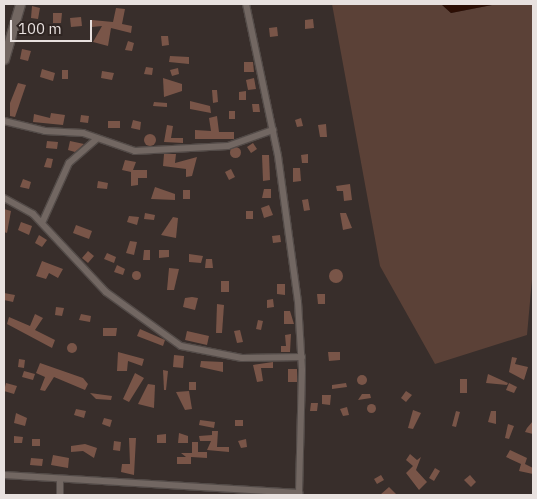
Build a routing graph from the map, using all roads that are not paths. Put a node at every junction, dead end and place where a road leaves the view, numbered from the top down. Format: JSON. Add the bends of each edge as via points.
{"nodes":[{"id":1,"x":20,"y":4,"type":"edge"},
{"id":2,"x":246,"y":4,"type":"edge"},
{"id":3,"x":4,"y":59,"type":"edge"},
{"id":4,"x":4,"y":121,"type":"edge"},
{"id":5,"x":273,"y":130,"type":"junction"},
{"id":6,"x":97,"y":139,"type":"junction"},
{"id":7,"x":4,"y":198,"type":"edge"},
{"id":8,"x":42,"y":223,"type":"junction"},
{"id":9,"x":302,"y":357,"type":"junction"},
{"id":10,"x":4,"y":475,"type":"edge"},
{"id":11,"x":60,"y":479,"type":"junction"},
{"id":12,"x":299,"y":494,"type":"edge"},
{"id":13,"x":60,"y":495,"type":"edge"}],
"edges":[{"from":1,"to":3,"type":"main road"},
{"from":2,"to":5,"type":"street"},
{"from":4,"to":6,"type":"street","via":[[83,133]]},
{"from":5,"to":6,"type":"street","via":[[228,146],[190,150],[131,151]]},
{"from":5,"to":9,"type":"street"},
{"from":6,"to":8,"type":"street","via":[[69,163]]},
{"from":7,"to":8,"type":"street"},
{"from":8,"to":9,"type":"street","via":[[106,292],[181,346],[242,358]]},
{"from":9,"to":12,"type":"street"},
{"from":10,"to":11,"type":"street"},
{"from":11,"to":12,"type":"street"},
{"from":11,"to":13,"type":"street"}]}
